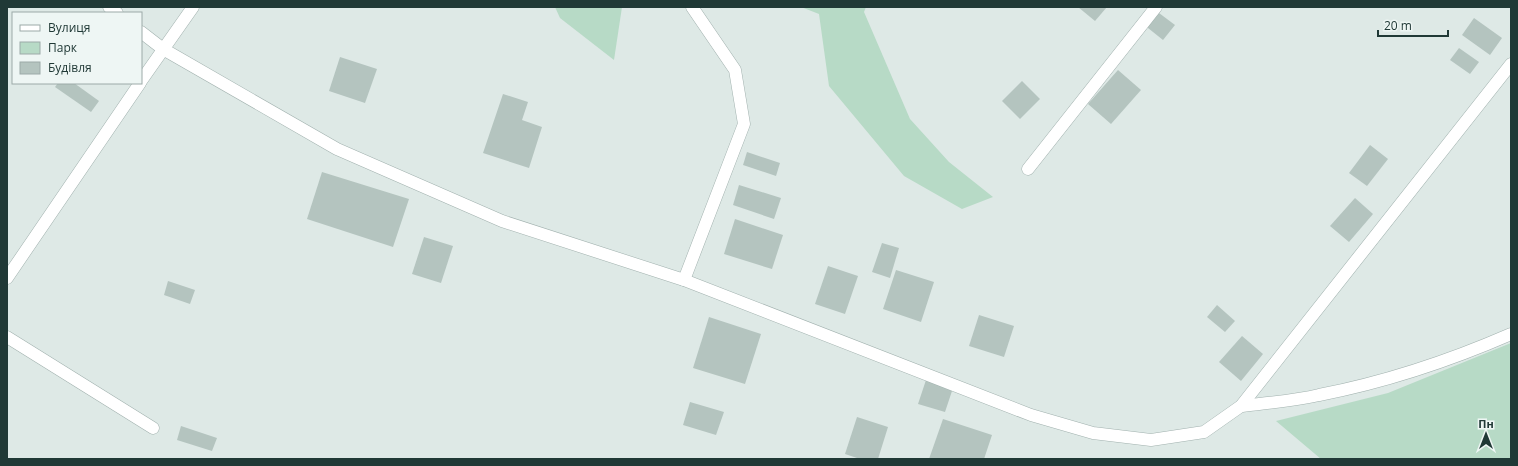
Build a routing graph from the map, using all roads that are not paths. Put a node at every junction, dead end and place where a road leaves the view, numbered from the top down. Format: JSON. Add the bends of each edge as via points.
{"nodes":[{"id":1,"x":193,"y":7,"type":"edge"},
{"id":2,"x":692,"y":7,"type":"edge"},
{"id":3,"x":1156,"y":7,"type":"edge"},
{"id":4,"x":142,"y":33,"type":"edge"},
{"id":5,"x":163,"y":49,"type":"junction"},
{"id":6,"x":1511,"y":64,"type":"edge"},
{"id":7,"x":142,"y":79,"type":"edge"},
{"id":8,"x":139,"y":84,"type":"edge"},
{"id":9,"x":1028,"y":169,"type":"dead end"},
{"id":10,"x":7,"y":278,"type":"edge"},
{"id":11,"x":684,"y":280,"type":"junction"},
{"id":12,"x":1511,"y":334,"type":"edge"},
{"id":13,"x":7,"y":337,"type":"edge"},
{"id":14,"x":1240,"y":406,"type":"junction"},
{"id":15,"x":153,"y":428,"type":"dead end"}],
"edges":[{"from":1,"to":5,"type":"street"},
{"from":2,"to":11,"type":"street","via":[[735,70],[744,124]]},
{"from":3,"to":9,"type":"street"},
{"from":4,"to":5,"type":"street"},
{"from":5,"to":7,"type":"street"},
{"from":5,"to":11,"type":"street","via":[[337,149],[502,221]]},
{"from":6,"to":14,"type":"street"},
{"from":8,"to":10,"type":"street"},
{"from":11,"to":14,"type":"street","via":[[1031,415],[1093,433],[1152,440],[1204,432]]},
{"from":12,"to":14,"type":"street","via":[[1461,356],[1398,377],[1318,396]]},
{"from":13,"to":15,"type":"street"}]}
